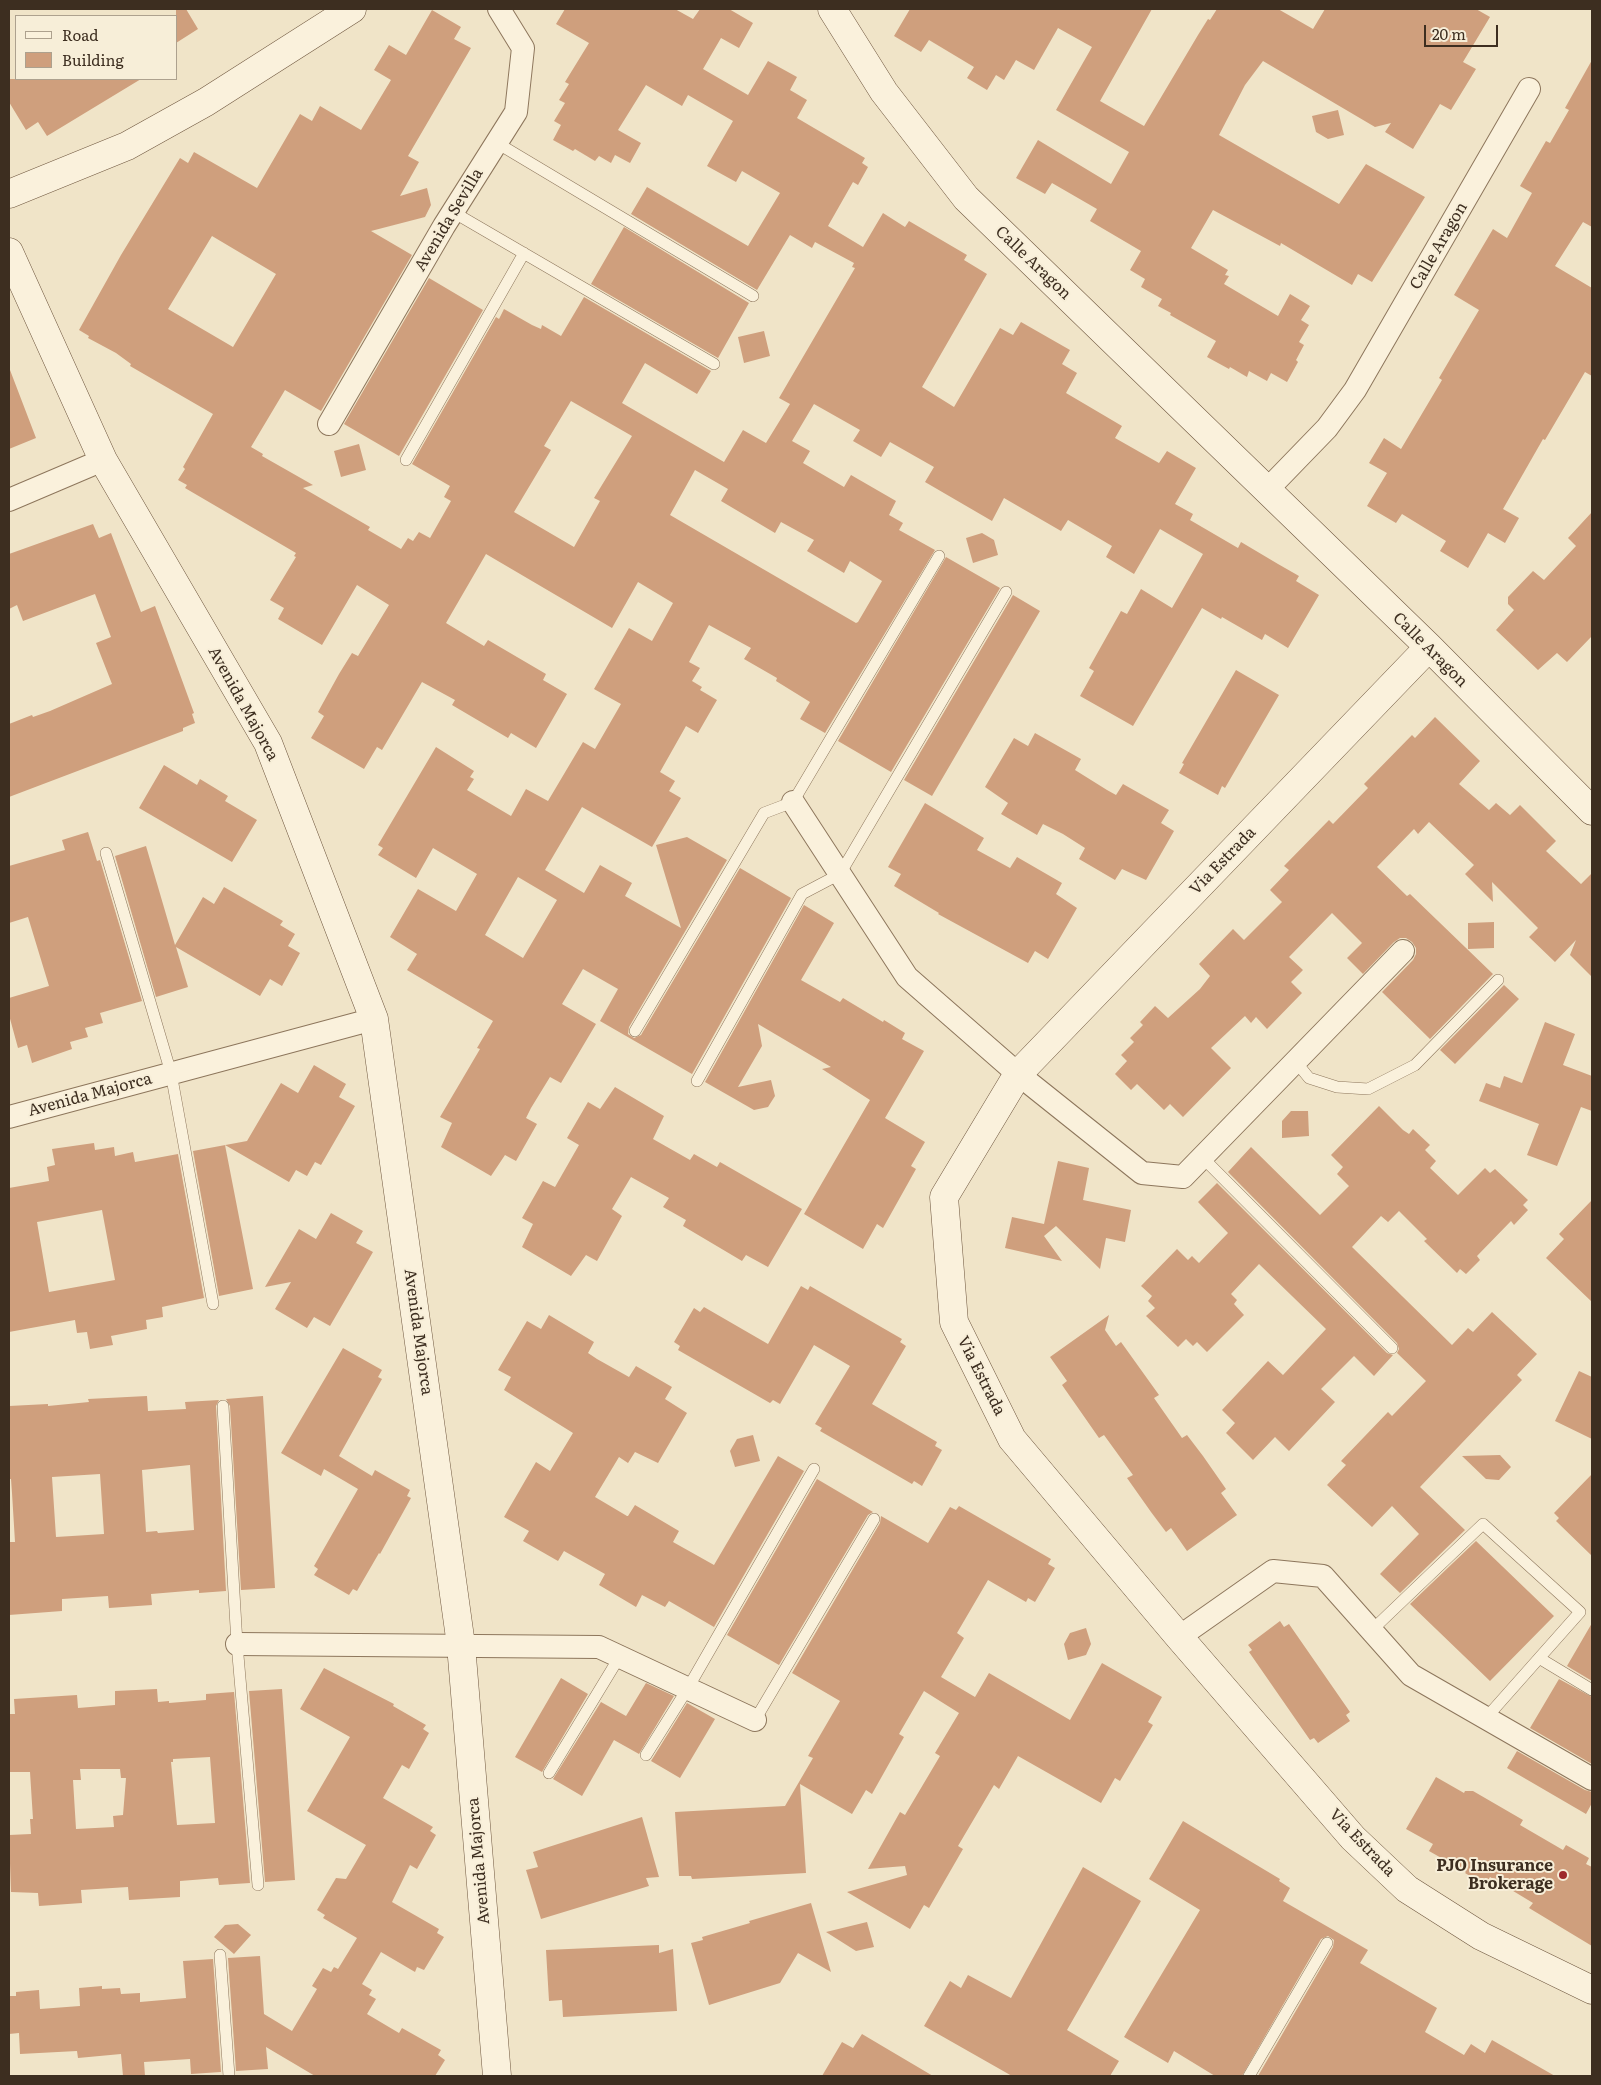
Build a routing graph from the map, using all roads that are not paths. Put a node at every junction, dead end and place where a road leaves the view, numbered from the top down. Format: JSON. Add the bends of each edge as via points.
{"nodes":[{"id":1,"x":352,"y":9,"type":"edge"},
{"id":2,"x":500,"y":9,"type":"edge"},
{"id":3,"x":832,"y":9,"type":"edge"},
{"id":4,"x":1528,"y":89,"type":"dead end"},
{"id":5,"x":497,"y":142,"type":"junction"},
{"id":6,"x":9,"y":194,"type":"edge"},
{"id":7,"x":453,"y":212,"type":"junction"},
{"id":8,"x":9,"y":252,"type":"edge"},
{"id":9,"x":524,"y":253,"type":"junction"},
{"id":10,"x":753,"y":296,"type":"dead end"},
{"id":11,"x":714,"y":364,"type":"dead end"},
{"id":12,"x":329,"y":424,"type":"dead end"},
{"id":13,"x":103,"y":460,"type":"junction"},
{"id":14,"x":406,"y":460,"type":"dead end"},
{"id":15,"x":1266,"y":491,"type":"junction"},
{"id":16,"x":9,"y":500,"type":"edge"},
{"id":17,"x":939,"y":556,"type":"dead end"},
{"id":18,"x":1006,"y":592,"type":"dead end"},
{"id":19,"x":1429,"y":647,"type":"junction"},
{"id":20,"x":793,"y":802,"type":"junction"},
{"id":21,"x":1592,"y":811,"type":"edge"},
{"id":22,"x":106,"y":853,"type":"dead end"},
{"id":23,"x":840,"y":874,"type":"junction"},
{"id":24,"x":1403,"y":952,"type":"dead end"},
{"id":25,"x":1498,"y":980,"type":"dead end"},
{"id":26,"x":374,"y":1019,"type":"junction"},
{"id":27,"x":635,"y":1031,"type":"dead end"},
{"id":28,"x":1296,"y":1062,"type":"junction"},
{"id":29,"x":171,"y":1073,"type":"junction"},
{"id":30,"x":1018,"y":1074,"type":"junction"},
{"id":31,"x":697,"y":1080,"type":"dead end"},
{"id":32,"x":9,"y":1117,"type":"edge"},
{"id":33,"x":1202,"y":1157,"type":"junction"},
{"id":34,"x":213,"y":1304,"type":"dead end"},
{"id":35,"x":1392,"y":1348,"type":"dead end"},
{"id":36,"x":223,"y":1406,"type":"dead end"},
{"id":37,"x":814,"y":1470,"type":"dead end"},
{"id":38,"x":874,"y":1519,"type":"dead end"},
{"id":39,"x":1372,"y":1630,"type":"junction"},
{"id":40,"x":1179,"y":1637,"type":"junction"},
{"id":41,"x":237,"y":1644,"type":"junction"},
{"id":42,"x":461,"y":1645,"type":"junction"},
{"id":43,"x":620,"y":1656,"type":"junction"},
{"id":44,"x":1539,"y":1658,"type":"junction"},
{"id":45,"x":688,"y":1688,"type":"junction"},
{"id":46,"x":1592,"y":1690,"type":"edge"},
{"id":47,"x":1486,"y":1718,"type":"junction"},
{"id":48,"x":755,"y":1720,"type":"joint"},
{"id":49,"x":646,"y":1755,"type":"dead end"},
{"id":50,"x":549,"y":1773,"type":"dead end"},
{"id":51,"x":1592,"y":1779,"type":"edge"},
{"id":52,"x":258,"y":1885,"type":"dead end"},
{"id":53,"x":1327,"y":1943,"type":"dead end"},
{"id":54,"x":220,"y":1955,"type":"dead end"},
{"id":55,"x":1592,"y":1990,"type":"edge"},
{"id":56,"x":229,"y":2076,"type":"edge"},
{"id":57,"x":497,"y":2076,"type":"edge"},
{"id":58,"x":1249,"y":2076,"type":"edge"}],
"edges":[{"from":1,"to":6,"type":"street","via":[[206,102],[127,146]]},
{"from":2,"to":5,"type":"street","name":"Avenida Sevilla","via":[[524,48],[516,112]]},
{"from":3,"to":15,"type":"street","name":"Calle Aragon","via":[[884,92],[966,198]]},
{"from":4,"to":15,"type":"street","name":"Calle Aragon","via":[[1356,390],[1327,428]]},
{"from":5,"to":7,"type":"street","name":"Avenida Sevilla"},
{"from":5,"to":10,"type":"lane"},
{"from":7,"to":9,"type":"lane"},
{"from":7,"to":12,"type":"street","name":"Avenida Sevilla"},
{"from":8,"to":13,"type":"street","name":"Avenida Majorca"},
{"from":9,"to":11,"type":"lane"},
{"from":9,"to":14,"type":"lane"},
{"from":13,"to":16,"type":"street"},
{"from":13,"to":26,"type":"street","name":"Avenida Majorca","via":[[268,743]]},
{"from":15,"to":19,"type":"street","name":"Calle Aragon"},
{"from":17,"to":20,"type":"lane"},
{"from":18,"to":23,"type":"lane"},
{"from":19,"to":21,"type":"street","name":"Calle Aragon"},
{"from":19,"to":30,"type":"street","name":"Via Estrada"},
{"from":20,"to":23,"type":"street"},
{"from":20,"to":27,"type":"lane","via":[[764,813]]},
{"from":22,"to":29,"type":"lane"},
{"from":23,"to":30,"type":"street","via":[[907,977]]},
{"from":23,"to":31,"type":"lane","via":[[802,894]]},
{"from":24,"to":28,"type":"street"},
{"from":25,"to":28,"type":"lane","via":[[1415,1065],[1368,1089],[1337,1087],[1310,1078]]},
{"from":26,"to":29,"type":"street","name":"Avenida Majorca"},
{"from":26,"to":42,"type":"street","name":"Avenida Majorca"},
{"from":28,"to":33,"type":"street"},
{"from":29,"to":32,"type":"street","name":"Avenida Majorca"},
{"from":29,"to":34,"type":"lane"},
{"from":30,"to":33,"type":"street","via":[[1142,1172],[1184,1177]]},
{"from":30,"to":40,"type":"street","name":"Via Estrada","via":[[944,1197],[954,1322],[1012,1439]]},
{"from":33,"to":35,"type":"lane"},
{"from":36,"to":41,"type":"lane"},
{"from":37,"to":45,"type":"lane"},
{"from":38,"to":48,"type":"lane"},
{"from":39,"to":40,"type":"street","via":[[1323,1576],[1273,1571]]},
{"from":39,"to":44,"type":"lane","via":[[1484,1524],[1580,1612]]},
{"from":39,"to":47,"type":"street","via":[[1411,1675]]},
{"from":40,"to":55,"type":"street","name":"Via Estrada","via":[[1354,1838],[1407,1889],[1481,1936]]},
{"from":41,"to":42,"type":"street"},
{"from":41,"to":52,"type":"lane"},
{"from":42,"to":43,"type":"street","via":[[599,1646]]},
{"from":42,"to":57,"type":"street","name":"Avenida Majorca"},
{"from":43,"to":45,"type":"street"},
{"from":43,"to":50,"type":"lane"},
{"from":44,"to":46,"type":"lane"},
{"from":44,"to":47,"type":"lane"},
{"from":45,"to":48,"type":"street"},
{"from":45,"to":49,"type":"lane"},
{"from":47,"to":51,"type":"street"},
{"from":53,"to":58,"type":"lane"},
{"from":54,"to":56,"type":"lane"}]}
